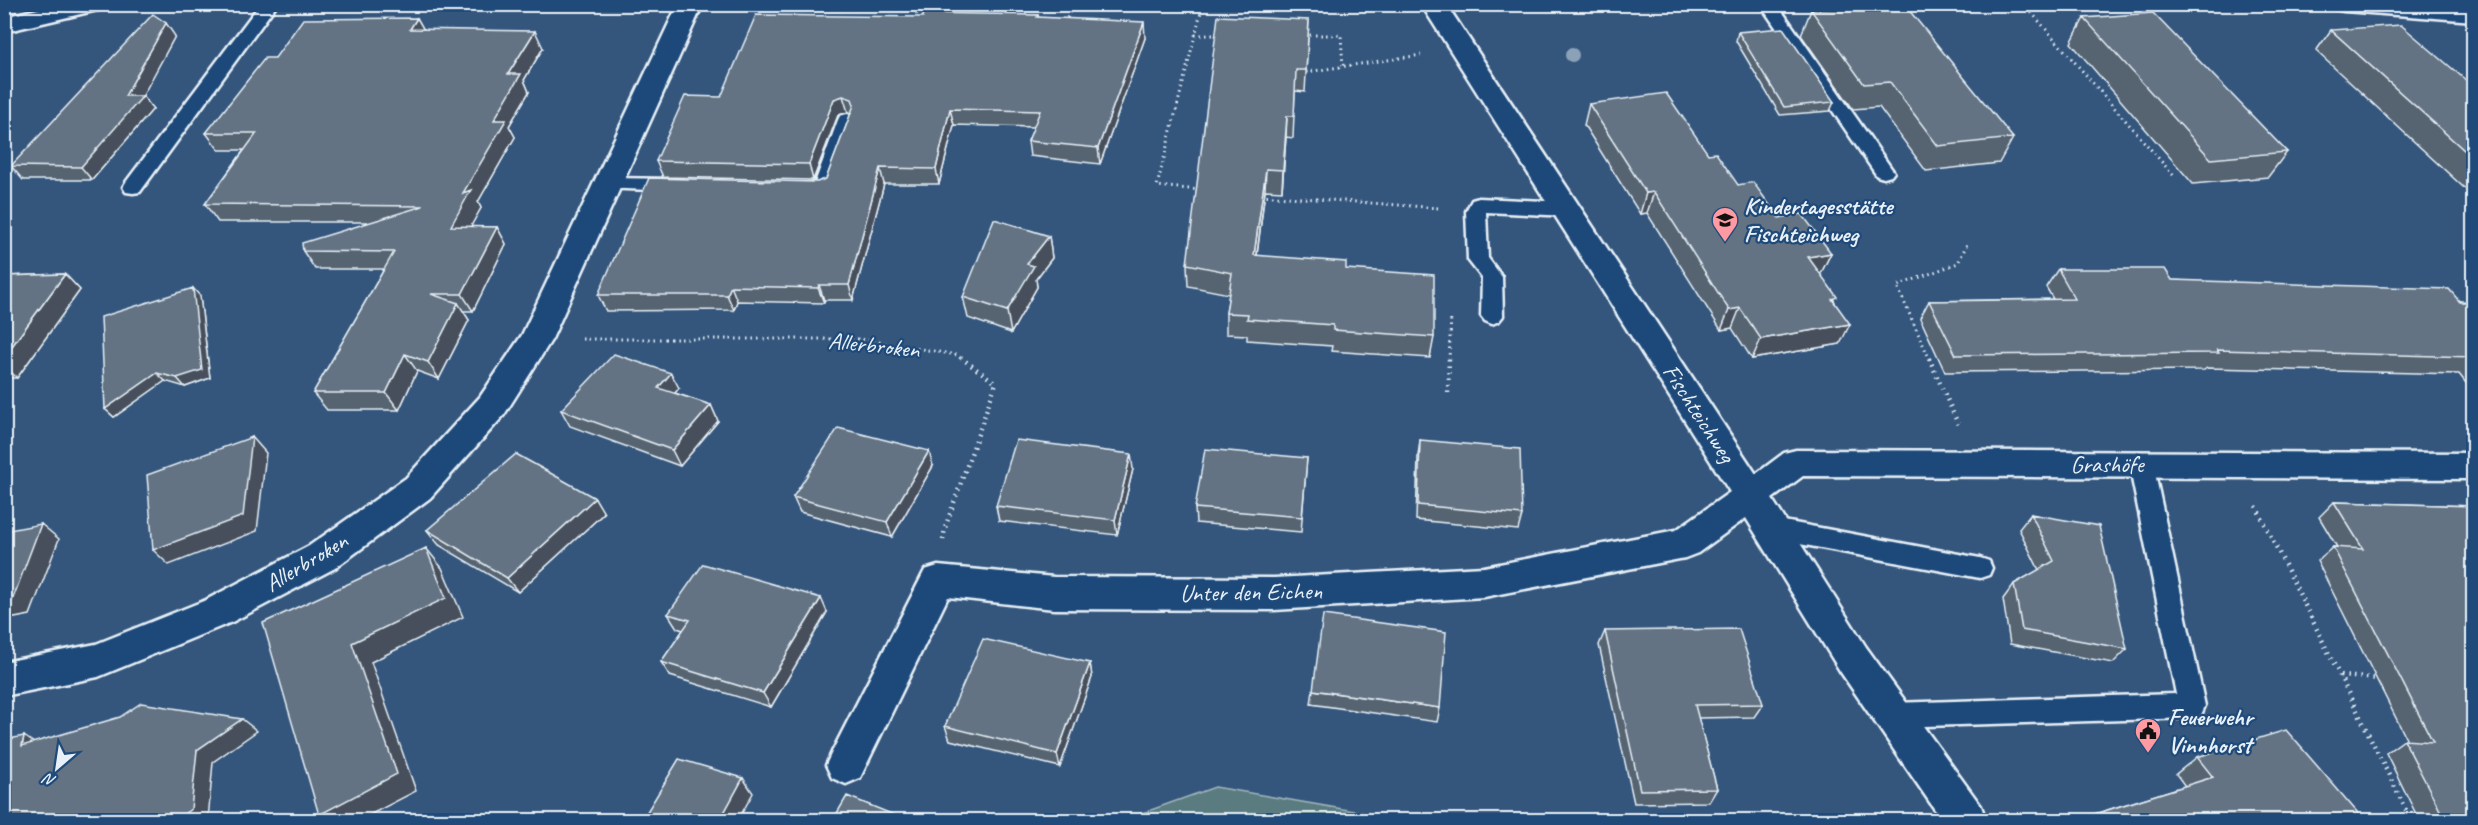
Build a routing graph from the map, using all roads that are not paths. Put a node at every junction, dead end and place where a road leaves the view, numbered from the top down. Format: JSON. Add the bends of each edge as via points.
{"nodes":[{"id":1,"x":93,"y":4,"type":"edge"},
{"id":2,"x":269,"y":4,"type":"edge"},
{"id":3,"x":691,"y":4,"type":"edge"},
{"id":4,"x":1433,"y":4,"type":"edge"},
{"id":5,"x":1768,"y":4,"type":"edge"},
{"id":6,"x":2344,"y":4,"type":"edge"},
{"id":7,"x":2474,"y":14,"type":"edge"},
{"id":8,"x":4,"y":25,"type":"edge"},
{"id":9,"x":847,"y":120,"type":"edge"},
{"id":10,"x":1884,"y":172,"type":"dead end"},
{"id":11,"x":608,"y":184,"type":"junction"},
{"id":12,"x":133,"y":186,"type":"dead end"},
{"id":13,"x":692,"y":186,"type":"edge"},
{"id":14,"x":787,"y":188,"type":"edge"},
{"id":15,"x":1568,"y":210,"type":"junction"},
{"id":16,"x":1492,"y":316,"type":"road end"},
{"id":17,"x":2141,"y":464,"type":"junction"},
{"id":18,"x":2474,"y":466,"type":"edge"},
{"id":19,"x":1751,"y":494,"type":"junction"},
{"id":20,"x":1773,"y":529,"type":"junction"},
{"id":21,"x":1980,"y":568,"type":"dead end"},
{"id":22,"x":4,"y":680,"type":"edge"},
{"id":23,"x":1892,"y":715,"type":"junction"},
{"id":24,"x":846,"y":765,"type":"dead end"},
{"id":25,"x":1966,"y":820,"type":"edge"}],
"edges":[{"from":1,"to":8,"type":"street"},
{"from":2,"to":12,"type":"lane"},
{"from":3,"to":11,"type":"street","name":"Allerbroken"},
{"from":4,"to":15,"type":"street","name":"Fischteichweg"},
{"from":5,"to":10,"type":"lane"},
{"from":6,"to":7,"type":"street"},
{"from":9,"to":14,"type":"lane","via":[[822,189]]},
{"from":11,"to":13,"type":"lane"},
{"from":11,"to":22,"type":"street","name":"Allerbroken","via":[[536,339],[492,406],[418,488],[322,557],[219,611],[98,660]]},
{"from":15,"to":16,"type":"lane","via":[[1479,204],[1478,260],[1492,277]]},
{"from":15,"to":19,"type":"street","name":"Fischteichweg"},
{"from":17,"to":18,"type":"street","name":"Grashöfe"},
{"from":17,"to":19,"type":"street","name":"Grashöfe","via":[[1796,463]]},
{"from":17,"to":23,"type":"lane","via":[[2192,706]]},
{"from":19,"to":20,"type":"street","name":"Fischteichweg"},
{"from":19,"to":24,"type":"street","name":"Unter den Eichen","via":[[1685,543],[1484,582],[1274,594],[1054,593],[938,581]]},
{"from":20,"to":21,"type":"lane"},
{"from":20,"to":23,"type":"street","name":"Fischteichweg"},
{"from":23,"to":25,"type":"street","name":"Fischteichweg"}]}
